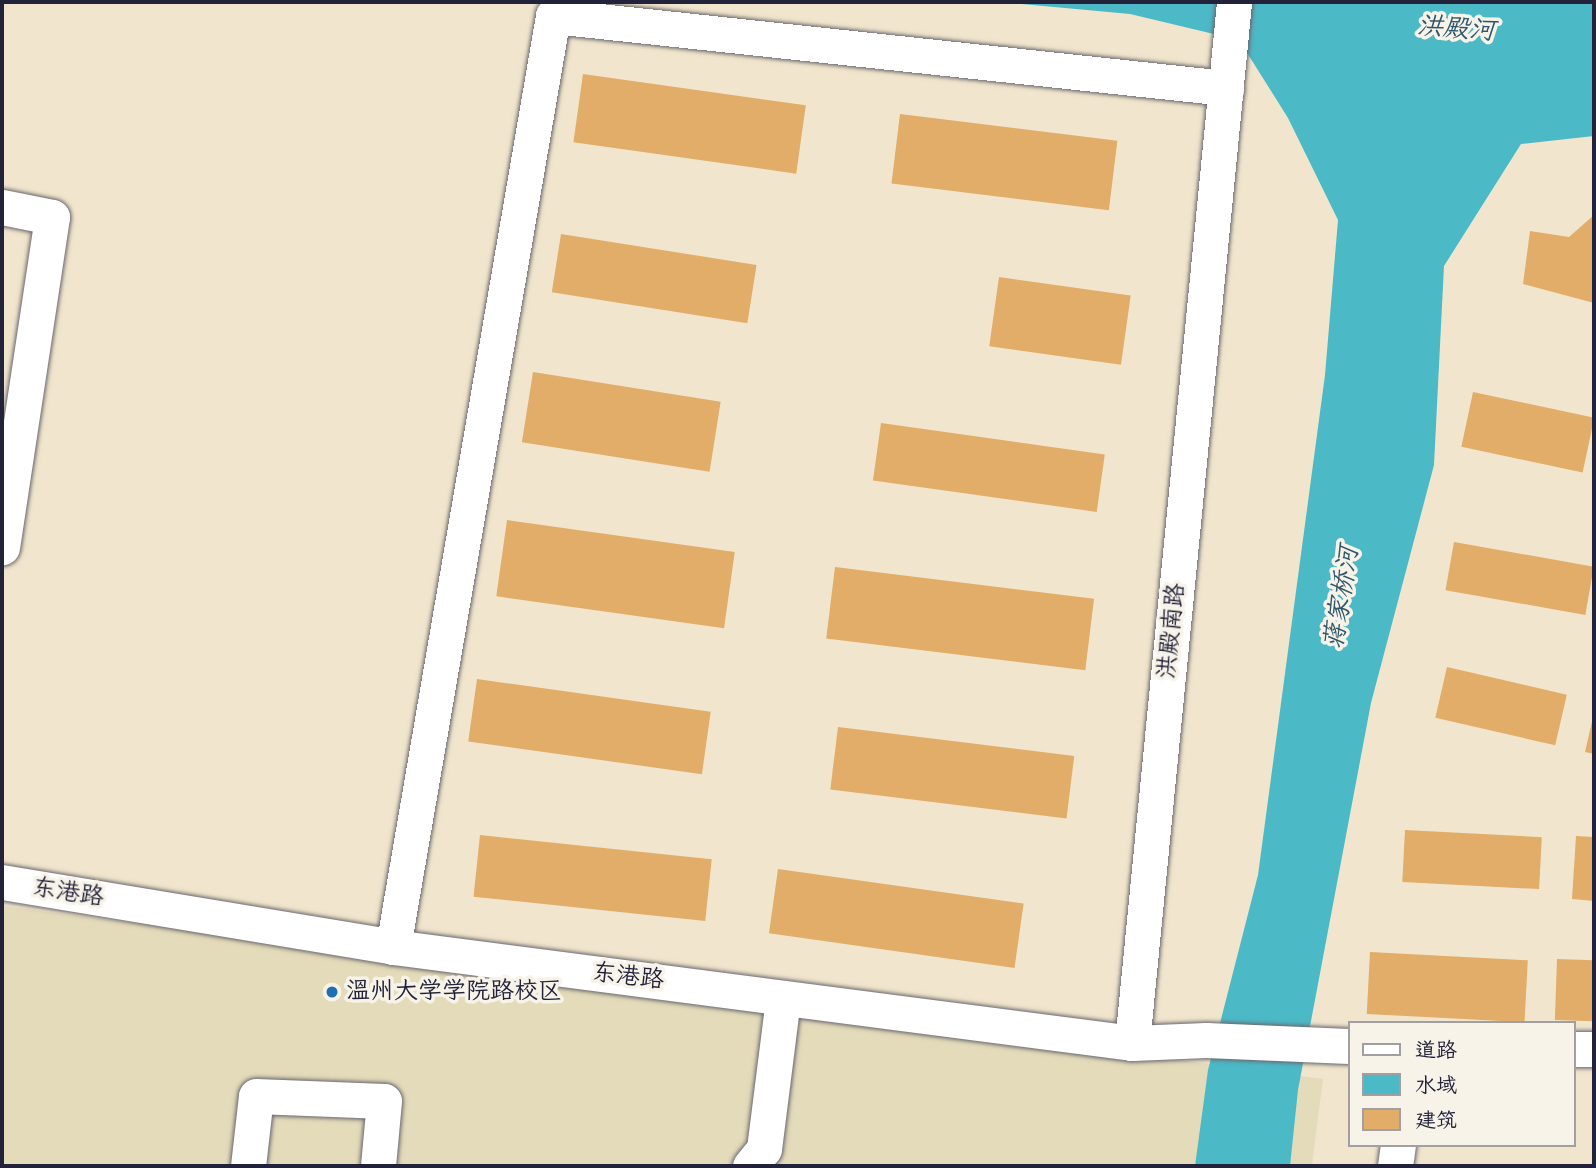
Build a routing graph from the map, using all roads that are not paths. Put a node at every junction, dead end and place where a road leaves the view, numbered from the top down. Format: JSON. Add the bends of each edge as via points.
{"nodes":[{"id":1,"x":1234,"y":2,"type":"edge"},
{"id":2,"x":1226,"y":88,"type":"junction"},
{"id":3,"x":2,"y":207,"type":"edge"},
{"id":4,"x":2,"y":547,"type":"edge"},
{"id":5,"x":2,"y":882,"type":"edge"},
{"id":6,"x":393,"y":947,"type":"junction"},
{"id":7,"x":783,"y":998,"type":"junction"},
{"id":8,"x":1132,"y":1043,"type":"junction"},
{"id":9,"x":1339,"y":1046,"type":"edge"},
{"id":10,"x":1575,"y":1049,"type":"edge"},
{"id":11,"x":1594,"y":1049,"type":"edge"},
{"id":12,"x":1398,"y":1147,"type":"edge"},
{"id":13,"x":248,"y":1166,"type":"edge"},
{"id":14,"x":378,"y":1166,"type":"edge"},
{"id":15,"x":750,"y":1166,"type":"edge"},
{"id":16,"x":1395,"y":1166,"type":"edge"}],
"edges":[{"from":1,"to":2,"type":"street","name":"洪殿南路"},
{"from":2,"to":6,"type":"street","via":[[553,16]]},
{"from":2,"to":8,"type":"street","name":"洪殿南路"},
{"from":3,"to":4,"type":"street","via":[[52,217]]},
{"from":5,"to":6,"type":"street","name":"东港路"},
{"from":6,"to":7,"type":"street","name":"东港路"},
{"from":7,"to":8,"type":"street","name":"东港路"},
{"from":7,"to":15,"type":"street","via":[[764,1149]]},
{"from":8,"to":9,"type":"street","via":[[1206,1040]]},
{"from":10,"to":11,"type":"street"},
{"from":12,"to":16,"type":"street"},
{"from":13,"to":14,"type":"street","via":[[256,1096],[384,1101]]}]}
